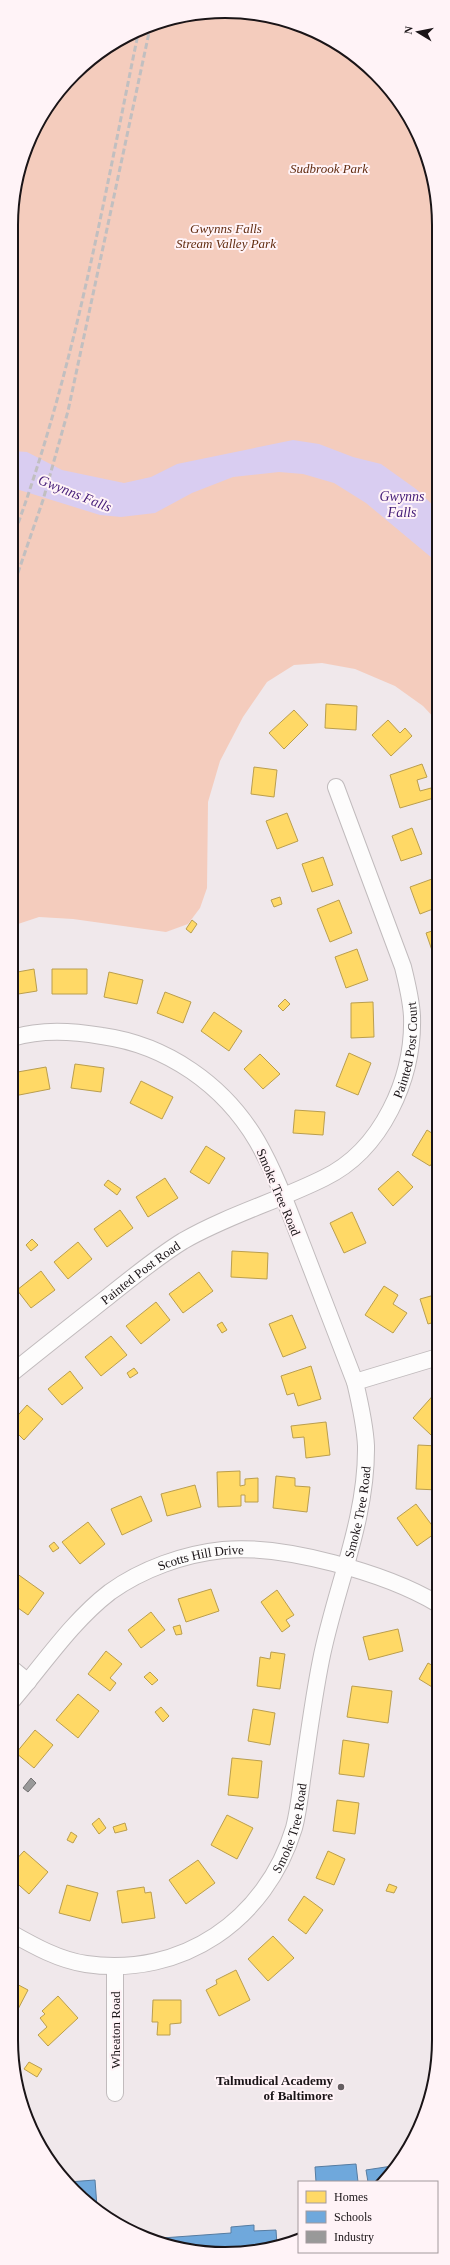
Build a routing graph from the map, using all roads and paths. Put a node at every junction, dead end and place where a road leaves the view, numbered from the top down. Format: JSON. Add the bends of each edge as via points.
{"nodes":[{"id":1,"x":336,"y":787,"type":"dead end"},
{"id":2,"x":18,"y":1037,"type":"edge"},
{"id":3,"x":283,"y":1196,"type":"junction"},
{"id":4,"x":432,"y":1359,"type":"edge"},
{"id":5,"x":18,"y":1367,"type":"edge"},
{"id":6,"x":355,"y":1382,"type":"junction"},
{"id":7,"x":346,"y":1566,"type":"junction"},
{"id":8,"x":432,"y":1601,"type":"edge"},
{"id":9,"x":18,"y":1674,"type":"edge"},
{"id":10,"x":28,"y":1682,"type":"junction"},
{"id":11,"x":18,"y":1694,"type":"edge"},
{"id":12,"x":18,"y":1937,"type":"edge"},
{"id":13,"x":115,"y":1966,"type":"junction"},
{"id":14,"x":115,"y":2093,"type":"dead end"}],
"edges":[{"from":1,"to":3,"type":"street","name":"Painted Post Court","via":[[403,967],[412,1015],[411,1043],[397,1099],[365,1146],[348,1163],[325,1178]]},
{"from":2,"to":3,"type":"street","name":"Smoke Tree Road","via":[[47,1031],[79,1032],[144,1046],[172,1058],[210,1085],[242,1118],[257,1141]]},
{"from":3,"to":5,"type":"street","name":"Painted Post Road","via":[[226,1219],[184,1241],[152,1262]]},
{"from":3,"to":6,"type":"street","name":"Smoke Tree Road"},
{"from":4,"to":6,"type":"street"},
{"from":6,"to":7,"type":"street","name":"Smoke Tree Road","via":[[366,1445],[365,1478]]},
{"from":7,"to":8,"type":"street","name":"Scotts Hill Drive","via":[[403,1587]]},
{"from":7,"to":10,"type":"street","name":"Scotts Hill Drive","via":[[274,1552],[249,1550],[224,1550],[170,1562],[129,1581],[97,1603],[75,1625]]},
{"from":7,"to":13,"type":"street","name":"Smoke Tree Road","via":[[320,1662],[294,1827],[283,1856],[268,1884],[248,1910],[229,1928],[206,1943],[153,1962]]},
{"from":9,"to":10,"type":"street"},
{"from":10,"to":11,"type":"street","name":"Scotts Hill Drive"},
{"from":12,"to":13,"type":"street","name":"Smoke Tree Road","via":[[58,1956],[84,1964]]},
{"from":13,"to":14,"type":"street","name":"Wheaton Road"}]}
